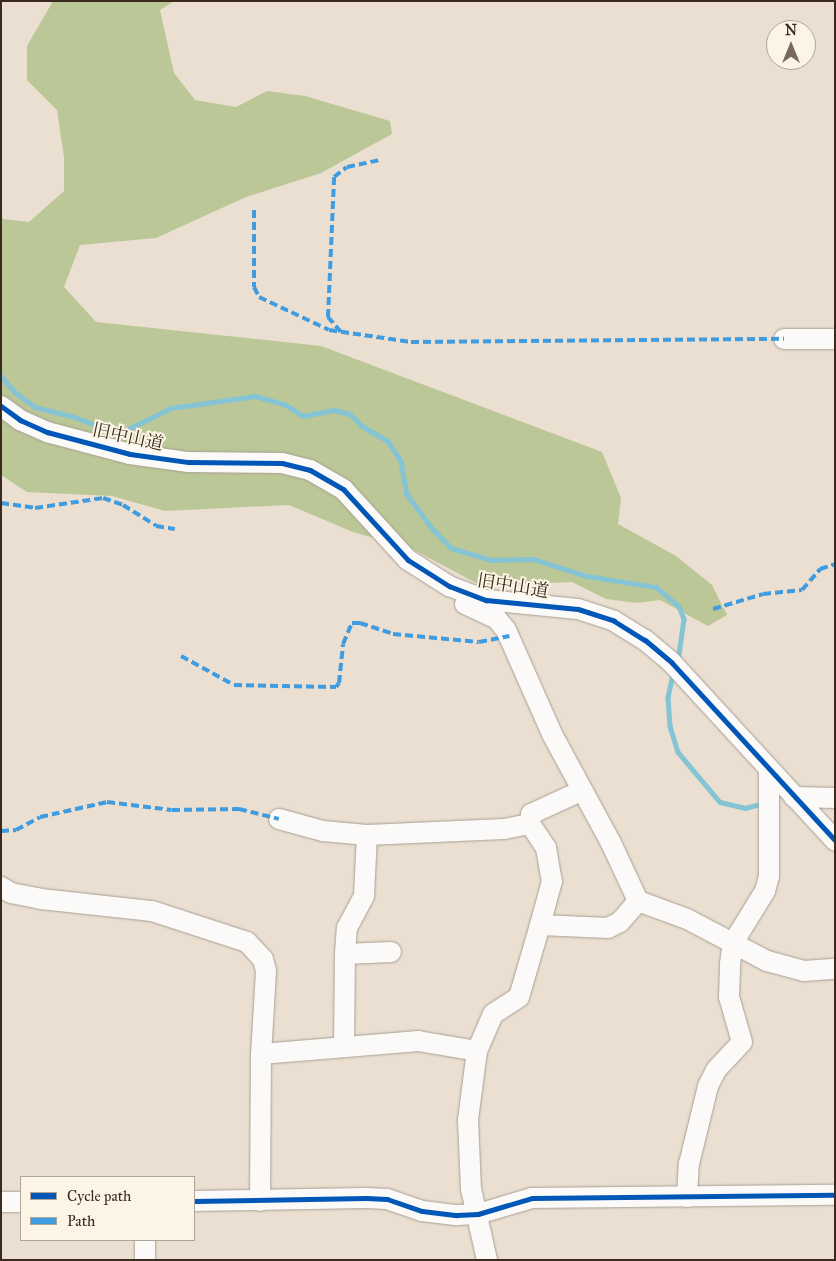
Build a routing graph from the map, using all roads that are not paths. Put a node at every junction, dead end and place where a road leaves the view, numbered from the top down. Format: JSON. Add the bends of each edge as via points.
{"nodes":[{"id":1,"x":784,"y":339,"type":"dead end"},
{"id":2,"x":835,"y":339,"type":"edge"},
{"id":3,"x":1,"y":406,"type":"edge"},
{"id":4,"x":422,"y":570,"type":"junction"},
{"id":5,"x":769,"y":771,"type":"junction"},
{"id":6,"x":581,"y":791,"type":"junction"},
{"id":7,"x":794,"y":797,"type":"junction"},
{"id":8,"x":835,"y":798,"type":"edge"},
{"id":9,"x":279,"y":819,"type":"dead end"},
{"id":10,"x":530,"y":824,"type":"junction"},
{"id":11,"x":367,"y":835,"type":"junction"},
{"id":12,"x":835,"y":840,"type":"edge"},
{"id":13,"x":1,"y":887,"type":"edge"},
{"id":14,"x":638,"y":901,"type":"junction"},
{"id":15,"x":540,"y":925,"type":"junction"},
{"id":16,"x":733,"y":943,"type":"junction"},
{"id":17,"x":390,"y":952,"type":"dead end"},
{"id":18,"x":345,"y":954,"type":"junction"},
{"id":19,"x":835,"y":969,"type":"edge"},
{"id":20,"x":344,"y":1046,"type":"junction"},
{"id":21,"x":478,"y":1051,"type":"junction"},
{"id":22,"x":261,"y":1054,"type":"junction"},
{"id":23,"x":835,"y":1195,"type":"edge"},
{"id":24,"x":687,"y":1197,"type":"junction"},
{"id":25,"x":195,"y":1201,"type":"edge"},
{"id":26,"x":260,"y":1201,"type":"junction"},
{"id":27,"x":1,"y":1202,"type":"edge"},
{"id":28,"x":20,"y":1202,"type":"edge"},
{"id":29,"x":478,"y":1214,"type":"junction"},
{"id":30,"x":145,"y":1241,"type":"edge"},
{"id":31,"x":145,"y":1260,"type":"edge"},
{"id":32,"x":487,"y":1260,"type":"edge"}],
"edges":[{"from":1,"to":2,"type":"street"},
{"from":3,"to":4,"type":"street","name":"旧中山道","via":[[20,420],[47,432],[130,454],[188,462],[282,462],[310,470],[344,490],[396,549]]},
{"from":4,"to":5,"type":"street","name":"旧中山道","via":[[449,586],[486,600],[578,609],[603,616],[635,633],[686,678]]},
{"from":4,"to":6,"type":"street","via":[[421,582],[425,587],[502,623]]},
{"from":5,"to":7,"type":"street","name":"旧中山道"},
{"from":5,"to":16,"type":"street","via":[[769,876],[765,891]]},
{"from":6,"to":10,"type":"street","via":[[531,814]]},
{"from":6,"to":14,"type":"street","via":[[611,843]]},
{"from":7,"to":8,"type":"street"},
{"from":7,"to":12,"type":"street","name":"旧中山道"},
{"from":9,"to":11,"type":"street","via":[[323,831]]},
{"from":10,"to":11,"type":"street","via":[[504,829]]},
{"from":10,"to":15,"type":"street","via":[[546,848],[552,881]]},
{"from":11,"to":18,"type":"street","via":[[364,896],[347,928]]},
{"from":13,"to":22,"type":"street","via":[[11,893],[41,900],[152,911],[247,942],[263,959],[266,971]]},
{"from":14,"to":15,"type":"street","via":[[620,922],[608,928]]},
{"from":14,"to":16,"type":"street"},
{"from":15,"to":21,"type":"street","via":[[519,997],[496,1010]]},
{"from":16,"to":19,"type":"street","via":[[785,967],[804,971]]},
{"from":16,"to":24,"type":"street","via":[[729,997],[742,1042],[716,1070],[708,1086],[689,1164]]},
{"from":17,"to":18,"type":"street"},
{"from":18,"to":20,"type":"street"},
{"from":20,"to":21,"type":"street","via":[[418,1041]]},
{"from":20,"to":22,"type":"street"},
{"from":21,"to":29,"type":"street","via":[[468,1120],[468,1160]]},
{"from":22,"to":26,"type":"street"},
{"from":23,"to":24,"type":"street"},
{"from":24,"to":29,"type":"street","via":[[532,1198]]},
{"from":25,"to":26,"type":"street"},
{"from":26,"to":29,"type":"street","via":[[387,1199],[435,1214]]},
{"from":27,"to":28,"type":"street"},
{"from":29,"to":32,"type":"street"},
{"from":30,"to":31,"type":"street"}]}
